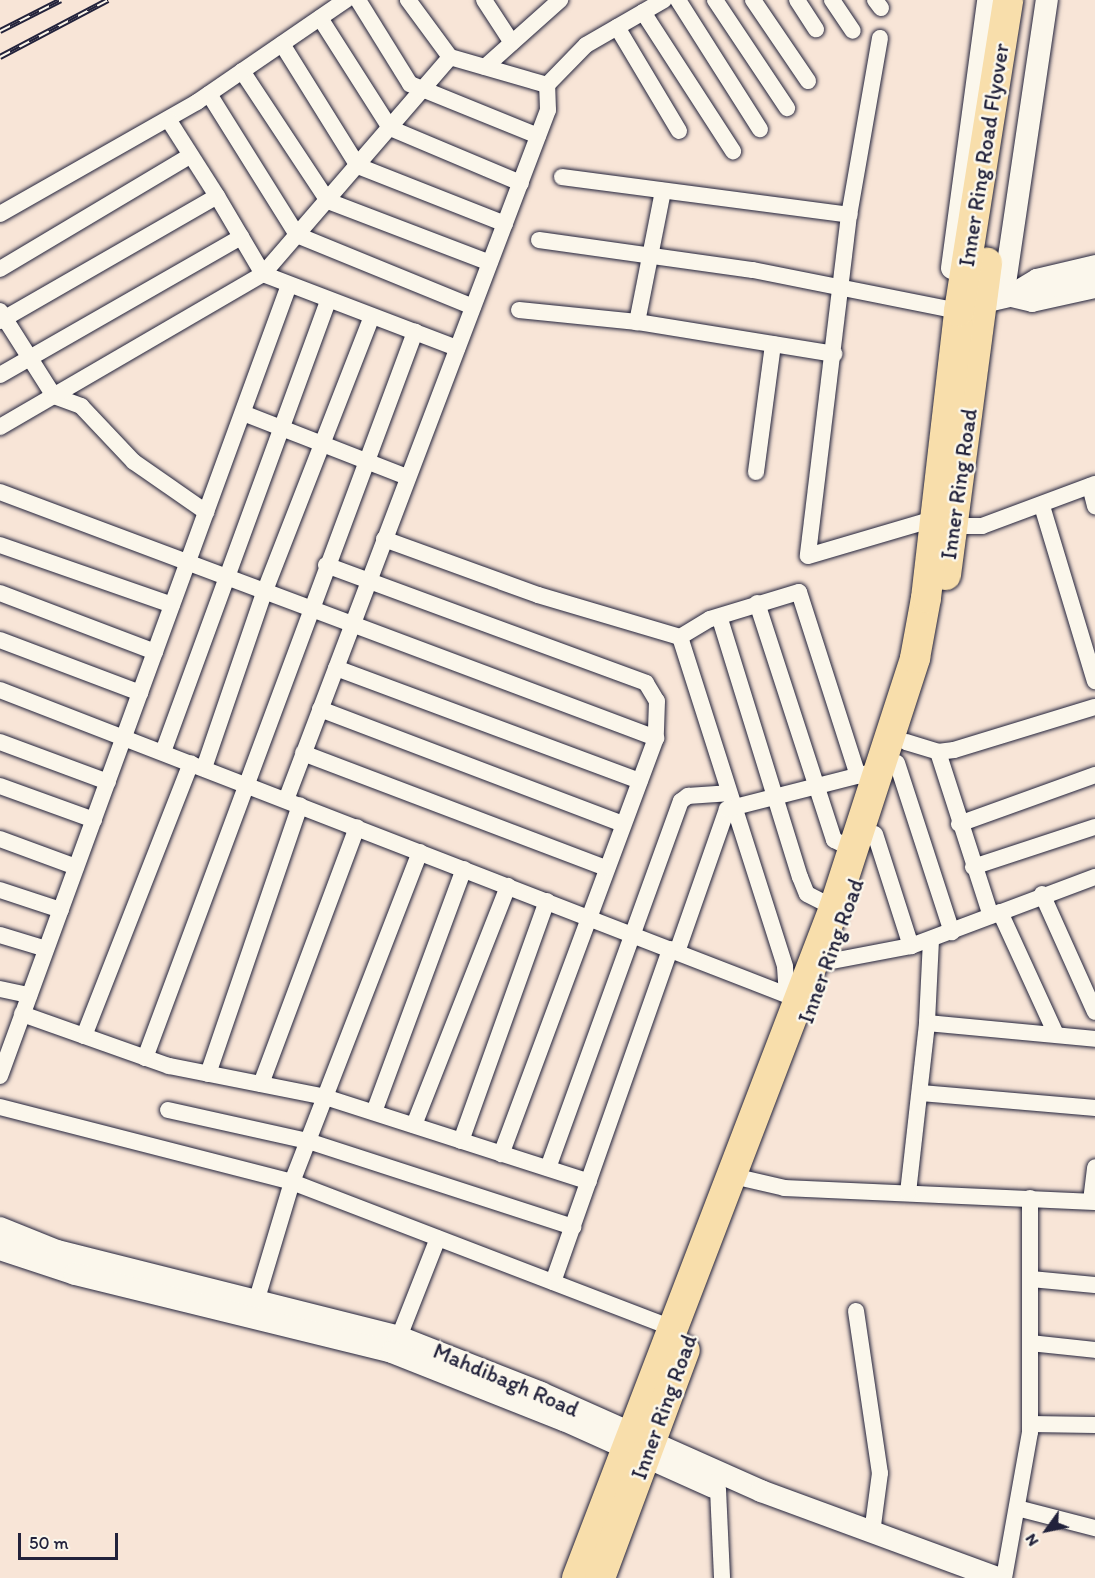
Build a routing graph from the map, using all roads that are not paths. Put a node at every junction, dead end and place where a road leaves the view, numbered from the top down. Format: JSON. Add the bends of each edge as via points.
{"nodes":[{"id":1,"x":346,"y":0,"type":"edge"},
{"id":2,"x":358,"y":0,"type":"edge"},
{"id":3,"x":408,"y":0,"type":"edge"},
{"id":4,"x":484,"y":0,"type":"edge"},
{"id":5,"x":560,"y":0,"type":"edge"},
{"id":6,"x":664,"y":0,"type":"edge"},
{"id":7,"x":678,"y":0,"type":"edge"},
{"id":8,"x":715,"y":0,"type":"edge"},
{"id":9,"x":753,"y":0,"type":"edge"},
{"id":10,"x":797,"y":0,"type":"edge"},
{"id":11,"x":832,"y":0,"type":"edge"},
{"id":12,"x":988,"y":0,"type":"edge"},
{"id":13,"x":1008,"y":0,"type":"edge"},
{"id":14,"x":1024,"y":0,"type":"edge"},
{"id":15,"x":1047,"y":0,"type":"edge"},
{"id":16,"x":643,"y":12,"type":"junction"},
{"id":17,"x":321,"y":18,"type":"junction"},
{"id":18,"x":617,"y":27,"type":"junction"},
{"id":19,"x":816,"y":29,"type":"dead end"},
{"id":20,"x":853,"y":31,"type":"dead end"},
{"id":21,"x":880,"y":38,"type":"dead end"},
{"id":22,"x":512,"y":43,"type":"junction"},
{"id":23,"x":282,"y":44,"type":"junction"},
{"id":24,"x":450,"y":57,"type":"junction"},
{"id":25,"x":485,"y":67,"type":"junction"},
{"id":26,"x":242,"y":71,"type":"junction"},
{"id":27,"x":808,"y":81,"type":"dead end"},
{"id":28,"x":548,"y":84,"type":"junction"},
{"id":29,"x":424,"y":92,"type":"junction"},
{"id":30,"x":209,"y":94,"type":"junction"},
{"id":31,"x":787,"y":108,"type":"dead end"},
{"id":32,"x":168,"y":119,"type":"junction"},
{"id":33,"x":390,"y":128,"type":"junction"},
{"id":34,"x":760,"y":129,"type":"dead end"},
{"id":35,"x":679,"y":131,"type":"dead end"},
{"id":36,"x":538,"y":136,"type":"junction"},
{"id":37,"x":733,"y":151,"type":"dead end"},
{"id":38,"x":191,"y":155,"type":"junction"},
{"id":39,"x":358,"y":166,"type":"junction"},
{"id":40,"x":562,"y":177,"type":"dead end"},
{"id":41,"x":520,"y":183,"type":"junction"},
{"id":42,"x":663,"y":191,"type":"junction"},
{"id":43,"x":217,"y":196,"type":"junction"},
{"id":44,"x":328,"y":201,"type":"junction"},
{"id":45,"x":0,"y":214,"type":"edge"},
{"id":46,"x":849,"y":215,"type":"junction"},
{"id":47,"x":505,"y":224,"type":"junction"},
{"id":48,"x":297,"y":235,"type":"junction"},
{"id":49,"x":241,"y":237,"type":"junction"},
{"id":50,"x":539,"y":240,"type":"dead end"},
{"id":51,"x":650,"y":253,"type":"junction"},
{"id":52,"x":490,"y":263,"type":"junction"},
{"id":53,"x":1095,"y":263,"type":"edge"},
{"id":54,"x":0,"y":269,"type":"edge"},
{"id":55,"x":263,"y":274,"type":"junction"},
{"id":56,"x":1095,"y":276,"type":"edge"},
{"id":57,"x":289,"y":285,"type":"junction"},
{"id":58,"x":843,"y":285,"type":"junction"},
{"id":59,"x":1095,"y":290,"type":"edge"},
{"id":60,"x":979,"y":293,"type":"junction"},
{"id":61,"x":328,"y":300,"type":"junction"},
{"id":62,"x":473,"y":307,"type":"junction"},
{"id":63,"x":519,"y":310,"type":"dead end"},
{"id":64,"x":2,"y":316,"type":"edge"},
{"id":65,"x":372,"y":316,"type":"junction"},
{"id":66,"x":637,"y":322,"type":"junction"},
{"id":67,"x":415,"y":332,"type":"junction"},
{"id":68,"x":773,"y":344,"type":"junction"},
{"id":69,"x":457,"y":348,"type":"junction"},
{"id":70,"x":834,"y":354,"type":"junction"},
{"id":71,"x":29,"y":357,"type":"junction"},
{"id":72,"x":0,"y":375,"type":"edge"},
{"id":73,"x":54,"y":396,"type":"junction"},
{"id":74,"x":243,"y":413,"type":"junction"},
{"id":75,"x":0,"y":427,"type":"edge"},
{"id":76,"x":280,"y":427,"type":"junction"},
{"id":77,"x":324,"y":444,"type":"junction"},
{"id":78,"x":366,"y":461,"type":"junction"},
{"id":79,"x":756,"y":472,"type":"dead end"},
{"id":80,"x":407,"y":477,"type":"junction"},
{"id":81,"x":1092,"y":485,"type":"edge"},
{"id":82,"x":0,"y":492,"type":"edge"},
{"id":83,"x":1042,"y":506,"type":"junction"},
{"id":84,"x":1095,"y":506,"type":"edge"},
{"id":85,"x":206,"y":512,"type":"junction"},
{"id":86,"x":945,"y":523,"type":"junction"},
{"id":87,"x":384,"y":539,"type":"junction"},
{"id":88,"x":0,"y":544,"type":"edge"},
{"id":89,"x":187,"y":564,"type":"junction"},
{"id":90,"x":326,"y":565,"type":"junction"},
{"id":91,"x":224,"y":578,"type":"junction"},
{"id":92,"x":368,"y":581,"type":"junction"},
{"id":93,"x":0,"y":592,"type":"edge"},
{"id":94,"x":264,"y":593,"type":"junction"},
{"id":95,"x":758,"y":603,"type":"junction"},
{"id":96,"x":172,"y":605,"type":"junction"},
{"id":97,"x":310,"y":610,"type":"junction"},
{"id":98,"x":720,"y":619,"type":"junction"},
{"id":99,"x":352,"y":625,"type":"junction"},
{"id":100,"x":680,"y":637,"type":"junction"},
{"id":101,"x":0,"y":640,"type":"edge"},
{"id":102,"x":154,"y":652,"type":"junction"},
{"id":103,"x":336,"y":668,"type":"junction"},
{"id":104,"x":1095,"y":681,"type":"edge"},
{"id":105,"x":0,"y":690,"type":"edge"},
{"id":106,"x":140,"y":693,"type":"junction"},
{"id":107,"x":1095,"y":707,"type":"edge"},
{"id":108,"x":320,"y":709,"type":"junction"},
{"id":109,"x":124,"y":737,"type":"junction"},
{"id":110,"x":657,"y":738,"type":"junction"},
{"id":111,"x":0,"y":742,"type":"edge"},
{"id":112,"x":163,"y":752,"type":"junction"},
{"id":113,"x":938,"y":752,"type":"junction"},
{"id":114,"x":303,"y":753,"type":"junction"},
{"id":115,"x":885,"y":763,"type":"junction"},
{"id":116,"x":198,"y":765,"type":"junction"},
{"id":117,"x":1095,"y":775,"type":"edge"},
{"id":118,"x":640,"y":781,"type":"junction"},
{"id":119,"x":108,"y":782,"type":"junction"},
{"id":120,"x":248,"y":785,"type":"junction"},
{"id":121,"x":0,"y":786,"type":"edge"},
{"id":122,"x":816,"y":788,"type":"junction"},
{"id":123,"x":777,"y":798,"type":"junction"},
{"id":124,"x":729,"y":800,"type":"junction"},
{"id":125,"x":293,"y":802,"type":"junction"},
{"id":126,"x":94,"y":820,"type":"junction"},
{"id":127,"x":623,"y":824,"type":"junction"},
{"id":128,"x":959,"y":824,"type":"junction"},
{"id":129,"x":1095,"y":827,"type":"edge"},
{"id":130,"x":357,"y":828,"type":"junction"},
{"id":131,"x":0,"y":839,"type":"edge"},
{"id":132,"x":864,"y":842,"type":"junction"},
{"id":133,"x":420,"y":852,"type":"junction"},
{"id":134,"x":76,"y":867,"type":"junction"},
{"id":135,"x":973,"y":867,"type":"junction"},
{"id":136,"x":606,"y":868,"type":"junction"},
{"id":137,"x":464,"y":869,"type":"junction"},
{"id":138,"x":1095,"y":877,"type":"edge"},
{"id":139,"x":508,"y":886,"type":"junction"},
{"id":140,"x":0,"y":890,"type":"edge"},
{"id":141,"x":1042,"y":894,"type":"junction"},
{"id":142,"x":546,"y":901,"type":"junction"},
{"id":143,"x":834,"y":908,"type":"junction"},
{"id":144,"x":61,"y":910,"type":"junction"},
{"id":145,"x":995,"y":914,"type":"junction"},
{"id":146,"x":588,"y":917,"type":"junction"},
{"id":147,"x":952,"y":932,"type":"junction"},
{"id":148,"x":632,"y":934,"type":"junction"},
{"id":149,"x":0,"y":935,"type":"edge"},
{"id":150,"x":931,"y":940,"type":"junction"},
{"id":151,"x":911,"y":946,"type":"junction"},
{"id":152,"x":46,"y":949,"type":"junction"},
{"id":153,"x":674,"y":950,"type":"junction"},
{"id":154,"x":827,"y":962,"type":"junction"},
{"id":155,"x":0,"y":989,"type":"edge"},
{"id":156,"x":29,"y":995,"type":"junction"},
{"id":157,"x":799,"y":1000,"type":"junction"},
{"id":158,"x":1095,"y":1012,"type":"edge"},
{"id":159,"x":22,"y":1014,"type":"junction"},
{"id":160,"x":927,"y":1023,"type":"junction"},
{"id":161,"x":7,"y":1032,"type":"edge"},
{"id":162,"x":1055,"y":1032,"type":"junction"},
{"id":163,"x":84,"y":1036,"type":"junction"},
{"id":164,"x":1095,"y":1039,"type":"edge"},
{"id":165,"x":145,"y":1058,"type":"junction"},
{"id":166,"x":208,"y":1074,"type":"junction"},
{"id":167,"x":0,"y":1076,"type":"edge"},
{"id":168,"x":261,"y":1084,"type":"junction"},
{"id":169,"x":921,"y":1093,"type":"junction"},
{"id":170,"x":325,"y":1097,"type":"junction"},
{"id":171,"x":0,"y":1107,"type":"edge"},
{"id":172,"x":1095,"y":1108,"type":"edge"},
{"id":173,"x":168,"y":1110,"type":"dead end"},
{"id":174,"x":374,"y":1112,"type":"junction"},
{"id":175,"x":414,"y":1125,"type":"junction"},
{"id":176,"x":308,"y":1141,"type":"junction"},
{"id":177,"x":461,"y":1141,"type":"junction"},
{"id":178,"x":501,"y":1154,"type":"junction"},
{"id":179,"x":1095,"y":1167,"type":"edge"},
{"id":180,"x":548,"y":1168,"type":"junction"},
{"id":181,"x":746,"y":1179,"type":"junction"},
{"id":182,"x":292,"y":1182,"type":"junction"},
{"id":183,"x":589,"y":1182,"type":"junction"},
{"id":184,"x":908,"y":1193,"type":"junction"},
{"id":185,"x":1030,"y":1198,"type":"junction"},
{"id":186,"x":1093,"y":1202,"type":"edge"},
{"id":187,"x":573,"y":1227,"type":"junction"},
{"id":188,"x":0,"y":1228,"type":"edge"},
{"id":189,"x":438,"y":1238,"type":"junction"},
{"id":190,"x":0,"y":1248,"type":"edge"},
{"id":191,"x":1030,"y":1279,"type":"junction"},
{"id":192,"x":553,"y":1282,"type":"junction"},
{"id":193,"x":1095,"y":1285,"type":"edge"},
{"id":194,"x":254,"y":1307,"type":"junction"},
{"id":195,"x":855,"y":1311,"type":"dead end"},
{"id":196,"x":672,"y":1328,"type":"junction"},
{"id":197,"x":399,"y":1337,"type":"junction"},
{"id":198,"x":1030,"y":1343,"type":"junction"},
{"id":199,"x":1095,"y":1350,"type":"edge"},
{"id":200,"x":1030,"y":1424,"type":"junction"},
{"id":201,"x":1095,"y":1425,"type":"edge"},
{"id":202,"x":637,"y":1446,"type":"junction"},
{"id":203,"x":718,"y":1490,"type":"junction"},
{"id":204,"x":1017,"y":1508,"type":"junction"},
{"id":205,"x":1095,"y":1528,"type":"edge"},
{"id":206,"x":872,"y":1533,"type":"junction"},
{"id":207,"x":578,"y":1578,"type":"edge"},
{"id":208,"x":600,"y":1578,"type":"edge"},
{"id":209,"x":722,"y":1578,"type":"edge"},
{"id":210,"x":959,"y":1578,"type":"edge"},
{"id":211,"x":997,"y":1578,"type":"edge"},
{"id":212,"x":1004,"y":1578,"type":"edge"}],
"edges":[{"from":1,"to":17,"type":"street"},
{"from":2,"to":29,"type":"street","via":[[406,80]]},
{"from":3,"to":24,"type":"street"},
{"from":4,"to":22,"type":"street"},
{"from":5,"to":22,"type":"street"},
{"from":6,"to":16,"type":"street"},
{"from":7,"to":34,"type":"street"},
{"from":8,"to":31,"type":"street"},
{"from":9,"to":27,"type":"street"},
{"from":10,"to":19,"type":"street"},
{"from":11,"to":20,"type":"street"},
{"from":12,"to":60,"type":"street","via":[[952,261]]},
{"from":13,"to":60,"type":"highway","name":"Inner Ring Road Flyover"},
{"from":14,"to":60,"type":"highway","name":"Inner Ring Road Flyover"},
{"from":15,"to":60,"type":"street"},
{"from":16,"to":18,"type":"street"},
{"from":16,"to":37,"type":"street"},
{"from":17,"to":23,"type":"street"},
{"from":17,"to":33,"type":"street"},
{"from":18,"to":28,"type":"street","via":[[586,45]]},
{"from":18,"to":35,"type":"street"},
{"from":21,"to":46,"type":"street"},
{"from":22,"to":25,"type":"street"},
{"from":23,"to":26,"type":"street"},
{"from":23,"to":39,"type":"street"},
{"from":24,"to":25,"type":"street"},
{"from":24,"to":29,"type":"street"},
{"from":25,"to":28,"type":"street"},
{"from":26,"to":30,"type":"street"},
{"from":26,"to":44,"type":"street"},
{"from":28,"to":36,"type":"street","via":[[548,110]]},
{"from":29,"to":33,"type":"street"},
{"from":29,"to":36,"type":"street"},
{"from":30,"to":32,"type":"street"},
{"from":30,"to":48,"type":"street"},
{"from":32,"to":38,"type":"street"},
{"from":32,"to":45,"type":"street"},
{"from":33,"to":39,"type":"street"},
{"from":33,"to":41,"type":"street"},
{"from":36,"to":41,"type":"street"},
{"from":38,"to":43,"type":"street"},
{"from":38,"to":54,"type":"street"},
{"from":39,"to":44,"type":"street"},
{"from":39,"to":47,"type":"street"},
{"from":40,"to":42,"type":"street"},
{"from":41,"to":47,"type":"street"},
{"from":42,"to":46,"type":"street"},
{"from":42,"to":51,"type":"street"},
{"from":43,"to":49,"type":"street"},
{"from":43,"to":64,"type":"street"},
{"from":44,"to":48,"type":"street"},
{"from":44,"to":52,"type":"street"},
{"from":46,"to":58,"type":"street"},
{"from":47,"to":52,"type":"street"},
{"from":48,"to":55,"type":"street"},
{"from":48,"to":62,"type":"street"},
{"from":49,"to":55,"type":"street"},
{"from":49,"to":71,"type":"street"},
{"from":50,"to":51,"type":"street"},
{"from":51,"to":58,"type":"street"},
{"from":51,"to":66,"type":"street"},
{"from":52,"to":62,"type":"street"},
{"from":53,"to":60,"type":"street"},
{"from":55,"to":57,"type":"street"},
{"from":55,"to":73,"type":"street"},
{"from":56,"to":60,"type":"street"},
{"from":57,"to":61,"type":"street"},
{"from":57,"to":74,"type":"street"},
{"from":58,"to":60,"type":"street"},
{"from":58,"to":70,"type":"street"},
{"from":59,"to":60,"type":"street","via":[[1032,304]]},
{"from":60,"to":86,"type":"highway","name":"Inner Ring Road"},
{"from":61,"to":65,"type":"street"},
{"from":61,"to":76,"type":"street"},
{"from":62,"to":69,"type":"street"},
{"from":63,"to":66,"type":"street"},
{"from":64,"to":71,"type":"street"},
{"from":65,"to":67,"type":"street"},
{"from":65,"to":77,"type":"street"},
{"from":66,"to":68,"type":"street"},
{"from":67,"to":69,"type":"street"},
{"from":67,"to":78,"type":"street"},
{"from":68,"to":70,"type":"street"},
{"from":68,"to":79,"type":"street"},
{"from":69,"to":80,"type":"street"},
{"from":70,"to":86,"type":"street","via":[[808,556]]},
{"from":71,"to":72,"type":"street"},
{"from":71,"to":73,"type":"street"},
{"from":73,"to":75,"type":"street"},
{"from":73,"to":85,"type":"street","via":[[81,406],[134,462]]},
{"from":74,"to":76,"type":"street"},
{"from":74,"to":85,"type":"street"},
{"from":76,"to":77,"type":"street"},
{"from":76,"to":91,"type":"street"},
{"from":77,"to":78,"type":"street"},
{"from":77,"to":94,"type":"street"},
{"from":78,"to":80,"type":"street"},
{"from":78,"to":90,"type":"street"},
{"from":80,"to":87,"type":"street"},
{"from":81,"to":83,"type":"street"},
{"from":81,"to":84,"type":"street"},
{"from":82,"to":89,"type":"street"},
{"from":83,"to":86,"type":"street","via":[[982,526]]},
{"from":83,"to":104,"type":"street"},
{"from":85,"to":89,"type":"street"},
{"from":86,"to":115,"type":"highway","name":"Inner Ring Road","via":[[915,658]]},
{"from":86,"to":115,"type":"highway","name":"Inner Ring Road","via":[[934,644]]},
{"from":87,"to":92,"type":"street"},
{"from":87,"to":100,"type":"street","via":[[538,595]]},
{"from":88,"to":96,"type":"street"},
{"from":89,"to":91,"type":"street"},
{"from":89,"to":96,"type":"street"},
{"from":90,"to":92,"type":"street"},
{"from":90,"to":97,"type":"street"},
{"from":91,"to":94,"type":"street"},
{"from":91,"to":112,"type":"street"},
{"from":92,"to":99,"type":"street"},
{"from":92,"to":110,"type":"street","via":[[646,683],[657,700]]},
{"from":93,"to":102,"type":"street"},
{"from":94,"to":97,"type":"street"},
{"from":94,"to":116,"type":"street"},
{"from":95,"to":98,"type":"street"},
{"from":95,"to":115,"type":"street","via":[[800,592]]},
{"from":95,"to":122,"type":"street"},
{"from":96,"to":102,"type":"street"},
{"from":97,"to":99,"type":"street"},
{"from":97,"to":120,"type":"street"},
{"from":98,"to":100,"type":"street","via":[[710,619]]},
{"from":98,"to":123,"type":"street"},
{"from":99,"to":103,"type":"street"},
{"from":99,"to":110,"type":"street"},
{"from":100,"to":124,"type":"street"},
{"from":101,"to":106,"type":"street"},
{"from":102,"to":106,"type":"street"},
{"from":103,"to":108,"type":"street"},
{"from":103,"to":118,"type":"street"},
{"from":105,"to":109,"type":"street"},
{"from":106,"to":109,"type":"street"},
{"from":107,"to":113,"type":"street"},
{"from":108,"to":114,"type":"street"},
{"from":108,"to":127,"type":"street"},
{"from":109,"to":112,"type":"street"},
{"from":109,"to":119,"type":"street"},
{"from":110,"to":118,"type":"street"},
{"from":111,"to":119,"type":"street"},
{"from":112,"to":116,"type":"street"},
{"from":113,"to":115,"type":"street"},
{"from":113,"to":128,"type":"street"},
{"from":114,"to":125,"type":"street"},
{"from":114,"to":136,"type":"street"},
{"from":115,"to":122,"type":"street"},
{"from":115,"to":132,"type":"highway","name":"Inner Ring Road"},
{"from":115,"to":147,"type":"street"},
{"from":116,"to":120,"type":"street"},
{"from":116,"to":163,"type":"street"},
{"from":117,"to":128,"type":"street"},
{"from":118,"to":127,"type":"street"},
{"from":119,"to":126,"type":"street"},
{"from":120,"to":125,"type":"street"},
{"from":120,"to":165,"type":"street"},
{"from":121,"to":126,"type":"street"},
{"from":122,"to":123,"type":"street"},
{"from":122,"to":132,"type":"street","via":[[834,840]]},
{"from":123,"to":124,"type":"street"},
{"from":123,"to":143,"type":"street","via":[[807,894]]},
{"from":124,"to":148,"type":"street","via":[[688,796],[681,801]]},
{"from":124,"to":153,"type":"street"},
{"from":124,"to":157,"type":"street"},
{"from":125,"to":130,"type":"street"},
{"from":125,"to":166,"type":"street"},
{"from":126,"to":134,"type":"street"},
{"from":127,"to":136,"type":"street"},
{"from":128,"to":135,"type":"street"},
{"from":129,"to":135,"type":"street"},
{"from":130,"to":133,"type":"street"},
{"from":130,"to":168,"type":"street"},
{"from":131,"to":134,"type":"street"},
{"from":132,"to":143,"type":"highway","name":"Inner Ring Road"},
{"from":132,"to":151,"type":"street"},
{"from":132,"to":154,"type":"highway","name":"Inner Ring Road"},
{"from":133,"to":137,"type":"street"},
{"from":133,"to":170,"type":"street"},
{"from":134,"to":144,"type":"street"},
{"from":135,"to":145,"type":"street"},
{"from":136,"to":146,"type":"street"},
{"from":137,"to":139,"type":"street"},
{"from":137,"to":174,"type":"street"},
{"from":138,"to":141,"type":"street"},
{"from":139,"to":142,"type":"street"},
{"from":139,"to":175,"type":"street"},
{"from":140,"to":144,"type":"street"},
{"from":141,"to":145,"type":"street"},
{"from":141,"to":158,"type":"street"},
{"from":142,"to":146,"type":"street"},
{"from":142,"to":177,"type":"street"},
{"from":143,"to":157,"type":"highway","name":"Inner Ring Road"},
{"from":144,"to":152,"type":"street"},
{"from":145,"to":147,"type":"street"},
{"from":145,"to":162,"type":"street"},
{"from":146,"to":148,"type":"street"},
{"from":146,"to":178,"type":"street"},
{"from":147,"to":150,"type":"street"},
{"from":148,"to":153,"type":"street"},
{"from":148,"to":180,"type":"street"},
{"from":149,"to":152,"type":"street"},
{"from":150,"to":151,"type":"street"},
{"from":150,"to":160,"type":"street"},
{"from":151,"to":154,"type":"street"},
{"from":152,"to":156,"type":"street"},
{"from":153,"to":157,"type":"street"},
{"from":153,"to":183,"type":"street"},
{"from":154,"to":157,"type":"highway","name":"Inner Ring Road"},
{"from":155,"to":156,"type":"street"},
{"from":156,"to":159,"type":"street"},
{"from":157,"to":181,"type":"highway","name":"Inner Ring Road"},
{"from":157,"to":196,"type":"highway","name":"Inner Ring Road"},
{"from":159,"to":161,"type":"street"},
{"from":159,"to":163,"type":"street"},
{"from":160,"to":162,"type":"street"},
{"from":160,"to":169,"type":"street"},
{"from":161,"to":167,"type":"street"},
{"from":162,"to":164,"type":"street"},
{"from":163,"to":165,"type":"street"},
{"from":165,"to":166,"type":"street"},
{"from":166,"to":168,"type":"street"},
{"from":168,"to":170,"type":"street"},
{"from":169,"to":172,"type":"street"},
{"from":169,"to":184,"type":"street"},
{"from":170,"to":174,"type":"street"},
{"from":170,"to":176,"type":"street"},
{"from":171,"to":182,"type":"street"},
{"from":173,"to":176,"type":"street"},
{"from":174,"to":175,"type":"street"},
{"from":175,"to":177,"type":"street"},
{"from":176,"to":182,"type":"street"},
{"from":176,"to":187,"type":"street"},
{"from":177,"to":178,"type":"street"},
{"from":178,"to":180,"type":"street"},
{"from":179,"to":186,"type":"street"},
{"from":180,"to":183,"type":"street"},
{"from":181,"to":184,"type":"street","via":[[784,1188]]},
{"from":181,"to":202,"type":"highway","name":"Inner Ring Road"},
{"from":182,"to":189,"type":"street"},
{"from":182,"to":194,"type":"street"},
{"from":183,"to":187,"type":"street"},
{"from":184,"to":185,"type":"street"},
{"from":185,"to":186,"type":"street"},
{"from":185,"to":191,"type":"street"},
{"from":187,"to":192,"type":"street"},
{"from":188,"to":194,"type":"street","name":"Mahdibagh Road","via":[[66,1254]]},
{"from":189,"to":192,"type":"street"},
{"from":189,"to":197,"type":"street"},
{"from":190,"to":194,"type":"street","name":"Mahdibagh Road","via":[[75,1275]]},
{"from":191,"to":193,"type":"street"},
{"from":191,"to":198,"type":"street"},
{"from":192,"to":196,"type":"street"},
{"from":194,"to":197,"type":"street","name":"Mahdibagh Road"},
{"from":194,"to":202,"type":"street","name":"Mahdibagh Road","via":[[422,1363]]},
{"from":195,"to":206,"type":"street","via":[[880,1473]]},
{"from":196,"to":202,"type":"highway","name":"Inner Ring Road"},
{"from":197,"to":202,"type":"street","name":"Mahdibagh Road"},
{"from":198,"to":199,"type":"street"},
{"from":198,"to":200,"type":"street"},
{"from":200,"to":201,"type":"street"},
{"from":200,"to":204,"type":"street"},
{"from":202,"to":203,"type":"street","name":"Mahdibagh Road"},
{"from":202,"to":206,"type":"street","name":"Mahdibagh Road"},
{"from":202,"to":207,"type":"highway","name":"Inner Ring Road"},
{"from":202,"to":208,"type":"highway","name":"Inner Ring Road"},
{"from":203,"to":209,"type":"street"},
{"from":203,"to":210,"type":"street","name":"Mahdibagh Road"},
{"from":204,"to":205,"type":"street"},
{"from":204,"to":212,"type":"street"},
{"from":206,"to":211,"type":"street","name":"Mahdibagh Road"}]}
